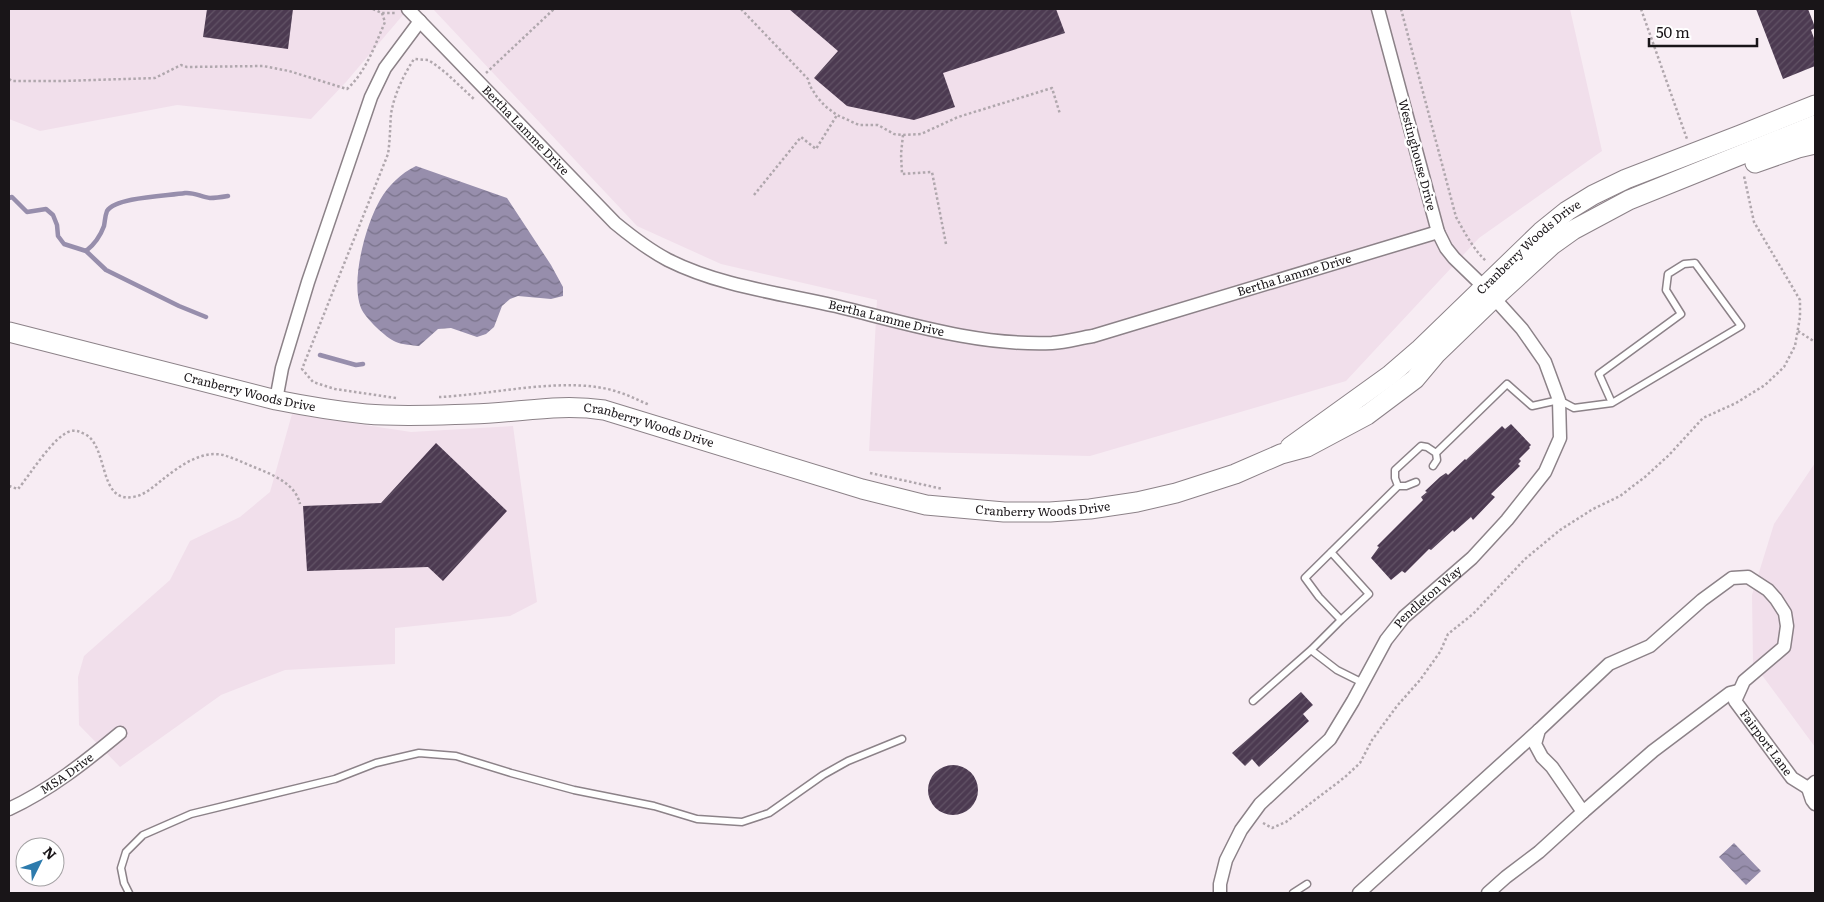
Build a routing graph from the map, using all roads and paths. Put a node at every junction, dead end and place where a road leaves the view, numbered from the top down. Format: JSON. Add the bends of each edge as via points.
{"nodes":[{"id":1,"x":373,"y":9,"type":"edge"},
{"id":2,"x":408,"y":9,"type":"edge"},
{"id":3,"x":554,"y":9,"type":"edge"},
{"id":4,"x":741,"y":9,"type":"edge"},
{"id":5,"x":1378,"y":9,"type":"edge"},
{"id":6,"x":1401,"y":9,"type":"edge"},
{"id":7,"x":1641,"y":9,"type":"edge"},
{"id":8,"x":382,"y":13,"type":"junction"},
{"id":9,"x":396,"y":13,"type":"dead end"},
{"id":10,"x":420,"y":21,"type":"junction"},
{"id":11,"x":436,"y":54,"type":"dead end"},
{"id":12,"x":433,"y":63,"type":"junction"},
{"id":13,"x":9,"y":79,"type":"edge"},
{"id":14,"x":478,"y":81,"type":"junction"},
{"id":15,"x":478,"y":102,"type":"dead end"},
{"id":16,"x":1815,"y":105,"type":"edge"},
{"id":17,"x":1060,"y":114,"type":"dead end"},
{"id":18,"x":837,"y":115,"type":"junction"},
{"id":19,"x":1815,"y":125,"type":"edge"},
{"id":20,"x":1740,"y":135,"type":"junction"},
{"id":21,"x":903,"y":136,"type":"junction"},
{"id":22,"x":1687,"y":139,"type":"dead end"},
{"id":23,"x":1815,"y":144,"type":"edge"},
{"id":24,"x":1746,"y":154,"type":"junction"},
{"id":25,"x":1744,"y":175,"type":"dead end"},
{"id":26,"x":754,"y":195,"type":"dead end"},
{"id":27,"x":1609,"y":210,"type":"junction"},
{"id":28,"x":1438,"y":232,"type":"junction"},
{"id":29,"x":946,"y":244,"type":"dead end"},
{"id":30,"x":1487,"y":262,"type":"dead end"},
{"id":31,"x":1489,"y":292,"type":"junction"},
{"id":32,"x":1798,"y":331,"type":"junction"},
{"id":33,"x":9,"y":332,"type":"edge"},
{"id":34,"x":1815,"y":342,"type":"edge"},
{"id":35,"x":302,"y":369,"type":"dead end"},
{"id":36,"x":276,"y":400,"type":"junction"},
{"id":37,"x":1558,"y":400,"type":"junction"},
{"id":38,"x":1612,"y":403,"type":"junction"},
{"id":39,"x":1436,"y":452,"type":"junction"},
{"id":40,"x":1433,"y":466,"type":"dead end"},
{"id":41,"x":1416,"y":482,"type":"dead end"},
{"id":42,"x":9,"y":486,"type":"edge"},
{"id":43,"x":1398,"y":486,"type":"junction"},
{"id":44,"x":300,"y":504,"type":"dead end"},
{"id":45,"x":1331,"y":552,"type":"junction"},
{"id":46,"x":1341,"y":620,"type":"junction"},
{"id":47,"x":1312,"y":650,"type":"junction"},
{"id":48,"x":1363,"y":683,"type":"junction"},
{"id":49,"x":1738,"y":691,"type":"junction"},
{"id":50,"x":1253,"y":701,"type":"dead end"},
{"id":51,"x":1539,"y":730,"type":"junction"},
{"id":52,"x":120,"y":733,"type":"dead end"},
{"id":53,"x":902,"y":739,"type":"dead end"},
{"id":54,"x":1812,"y":785,"type":"edge"},
{"id":55,"x":1815,"y":804,"type":"edge"},
{"id":56,"x":9,"y":809,"type":"edge"},
{"id":57,"x":1583,"y":812,"type":"junction"},
{"id":58,"x":1250,"y":817,"type":"junction"},
{"id":59,"x":1307,"y":884,"type":"dead end"},
{"id":60,"x":129,"y":893,"type":"edge"},
{"id":61,"x":1220,"y":893,"type":"edge"},
{"id":62,"x":1293,"y":893,"type":"edge"},
{"id":63,"x":1359,"y":893,"type":"edge"},
{"id":64,"x":1488,"y":893,"type":"edge"}],
"edges":[{"from":1,"to":8,"type":"path"},
{"from":2,"to":10,"type":"street","name":"Bertha Lamme Drive"},
{"from":3,"to":14,"type":"path"},
{"from":4,"to":18,"type":"path","via":[[808,79],[825,106]]},
{"from":5,"to":28,"type":"street","name":"Westinghouse Drive"},
{"from":6,"to":30,"type":"path","via":[[1456,217]]},
{"from":7,"to":22,"type":"path"},
{"from":8,"to":9,"type":"path"},
{"from":8,"to":13,"type":"path","via":[[386,22],[364,68],[347,89],[263,66],[181,65],[154,78]]},
{"from":10,"to":14,"type":"street","name":"Bertha Lamme Drive"},
{"from":10,"to":36,"type":"street","via":[[385,68],[371,97],[308,282],[282,368]]},
{"from":11,"to":12,"type":"path"},
{"from":12,"to":15,"type":"path"},
{"from":12,"to":35,"type":"path","via":[[414,59],[405,72],[391,115],[388,154]]},
{"from":14,"to":28,"type":"street","name":"Bertha Lamme Drive","via":[[615,223],[667,260],[734,284],[983,340],[1053,343],[1093,336]]},
{"from":16,"to":20,"type":"street","name":"Cranberry Woods Drive"},
{"from":17,"to":21,"type":"path","via":[[1052,88],[958,117],[921,134]]},
{"from":18,"to":21,"type":"path","via":[[859,125],[878,124]]},
{"from":18,"to":26,"type":"path","via":[[816,149],[801,137]]},
{"from":19,"to":24,"type":"street","name":"Cranberry Woods Drive"},
{"from":20,"to":24,"type":"street"},
{"from":20,"to":31,"type":"street","name":"Cranberry Woods Drive","via":[[1639,173],[1580,203],[1541,232]]},
{"from":21,"to":29,"type":"path","via":[[902,174],[932,172]]},
{"from":23,"to":27,"type":"street","via":[[1778,154],[1662,199]]},
{"from":24,"to":27,"type":"street","name":"Cranberry Woods Drive"},
{"from":25,"to":32,"type":"path","via":[[1754,222],[1800,300]]},
{"from":27,"to":31,"type":"street","name":"Cranberry Woods Drive","via":[[1572,230]]},
{"from":28,"to":31,"type":"street","name":"Westinghouse Drive","via":[[1454,258]]},
{"from":31,"to":36,"type":"street","name":"Cranberry Woods Drive","via":[[1415,379],[1367,415],[1329,437],[1207,484],[1137,502],[1090,509],[1004,512],[926,504],[888,496],[604,410],[570,406],[475,414],[367,414]]},
{"from":31,"to":37,"type":"street","name":"Pendleton Way","via":[[1522,329],[1545,362]]},
{"from":32,"to":34,"type":"path"},
{"from":32,"to":58,"type":"path","via":[[1795,346],[1784,367],[1765,385],[1703,418],[1645,477],[1620,496],[1560,530],[1526,559],[1474,614],[1448,634],[1440,652],[1420,680],[1377,733],[1360,763],[1345,777],[1286,822],[1272,828]]},
{"from":33,"to":36,"type":"street","name":"Cranberry Woods Drive"},
{"from":37,"to":38,"type":"lane","via":[[1574,408]]},
{"from":37,"to":39,"type":"lane","via":[[1532,406],[1507,384]]},
{"from":37,"to":48,"type":"street","name":"Pendleton Way","via":[[1560,438],[1545,472],[1472,558],[1404,617],[1386,640]]},
{"from":38,"to":38,"type":"lane","via":[[1740,326],[1695,263],[1684,264],[1668,274],[1666,290],[1681,314],[1599,374]]},
{"from":39,"to":40,"type":"lane","via":[[1437,460]]},
{"from":39,"to":43,"type":"lane","via":[[1421,446],[1395,470]]},
{"from":41,"to":43,"type":"lane"},
{"from":42,"to":44,"type":"path","via":[[18,489],[61,436],[78,431],[89,436],[98,450],[113,492],[121,497],[143,495],[184,464],[206,456],[222,455],[285,482],[292,487]]},
{"from":43,"to":45,"type":"lane"},
{"from":45,"to":46,"type":"lane","via":[[1305,578]]},
{"from":45,"to":46,"type":"lane","via":[[1369,594]]},
{"from":46,"to":47,"type":"lane"},
{"from":47,"to":48,"type":"lane","via":[[1338,670]]},
{"from":47,"to":50,"type":"lane"},
{"from":48,"to":58,"type":"street","name":"Pendleton Way","via":[[1330,739]]},
{"from":49,"to":51,"type":"street","via":[[1744,681],[1784,646],[1787,626],[1785,613],[1776,599],[1748,577],[1732,578],[1650,646],[1609,664]]},
{"from":49,"to":54,"type":"street","name":"Fairport Lane","via":[[1735,701],[1762,740],[1792,778]]},
{"from":49,"to":57,"type":"street","via":[[1675,734]]},
{"from":51,"to":57,"type":"street","via":[[1535,744]]},
{"from":51,"to":63,"type":"street"},
{"from":52,"to":56,"type":"street","name":"MSA Drive","via":[[73,771]]},
{"from":53,"to":60,"type":"lane","via":[[848,760],[769,813],[742,822],[697,819],[654,806],[510,774],[456,756],[419,753],[376,763],[335,780],[191,814],[143,835],[126,852],[121,868]]},
{"from":54,"to":55,"type":"street","name":"Fairport Lane"},
{"from":57,"to":64,"type":"street"},
{"from":58,"to":61,"type":"street","name":"Pendleton Way","via":[[1226,860]]},
{"from":59,"to":62,"type":"lane"}]}
